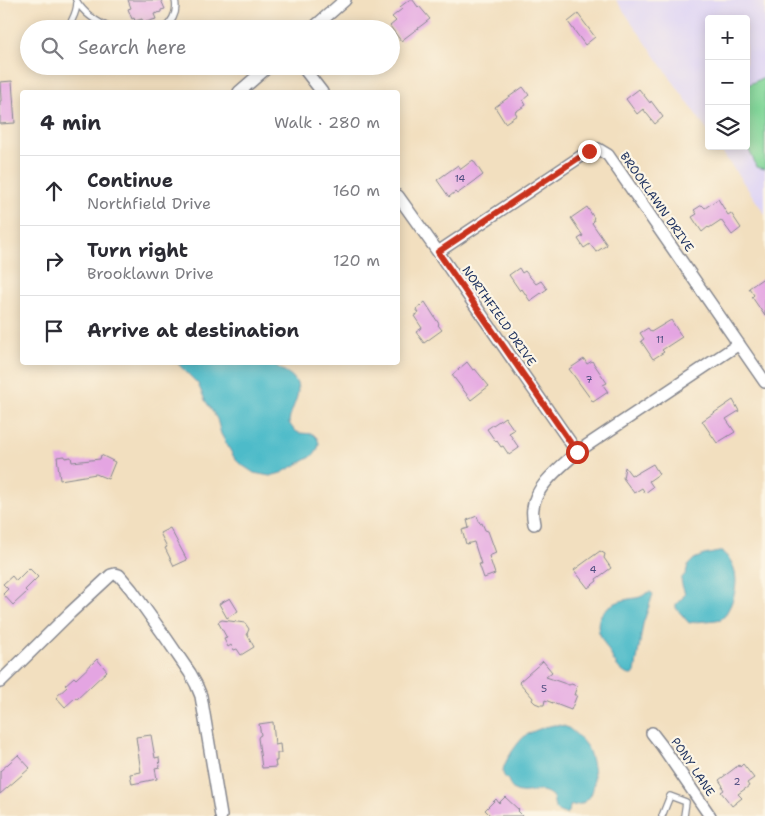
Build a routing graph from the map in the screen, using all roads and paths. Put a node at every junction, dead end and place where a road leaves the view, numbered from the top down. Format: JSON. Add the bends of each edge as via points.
{"nodes":[{"id":1,"x":176,"y":0,"type":"edge"},
{"id":2,"x":345,"y":0,"type":"edge"},
{"id":3,"x":77,"y":1,"type":"edge"},
{"id":4,"x":73,"y":20,"type":"edge"},
{"id":5,"x":95,"y":20,"type":"edge"},
{"id":6,"x":173,"y":20,"type":"edge"},
{"id":7,"x":322,"y":20,"type":"edge"},
{"id":8,"x":259,"y":75,"type":"edge"},
{"id":9,"x":309,"y":75,"type":"edge"},
{"id":10,"x":241,"y":90,"type":"edge"},
{"id":11,"x":320,"y":90,"type":"edge"},
{"id":12,"x":400,"y":199,"type":"edge"},
{"id":13,"x":438,"y":252,"type":"junction"},
{"id":14,"x":739,"y":344,"type":"junction"},
{"id":15,"x":765,"y":382,"type":"edge"},
{"id":16,"x":577,"y":452,"type":"junction"},
{"id":17,"x":534,"y":524,"type":"dead end"},
{"id":18,"x":0,"y":682,"type":"edge"},
{"id":19,"x":652,"y":733,"type":"dead end"},
{"id":20,"x":221,"y":816,"type":"edge"},
{"id":21,"x":662,"y":816,"type":"edge"},
{"id":22,"x":684,"y":816,"type":"edge"},
{"id":23,"x":710,"y":816,"type":"edge"}],
"edges":[{"from":1,"to":6,"type":"lane"},
{"from":2,"to":7,"type":"street"},
{"from":3,"to":4,"type":"lane"},
{"from":3,"to":5,"type":"lane"},
{"from":8,"to":10,"type":"street"},
{"from":9,"to":11,"type":"street"},
{"from":12,"to":13,"type":"street","name":"NORTHFIELD DRIVE"},
{"from":13,"to":14,"type":"street","name":"BROOKLAWN DRIVE","via":[[589,151],[598,149],[608,155]]},
{"from":13,"to":16,"type":"street","name":"NORTHFIELD DRIVE"},
{"from":14,"to":15,"type":"street","name":"BROOKLAWN DRIVE"},
{"from":14,"to":16,"type":"street"},
{"from":16,"to":17,"type":"street","via":[[540,488],[533,507]]},
{"from":18,"to":20,"type":"street","via":[[95,589],[111,575],[119,575],[196,684],[201,696]]},
{"from":19,"to":23,"type":"street","name":"PONY LANE"},
{"from":21,"to":22,"type":"lane","via":[[670,796],[686,802]]}]}
